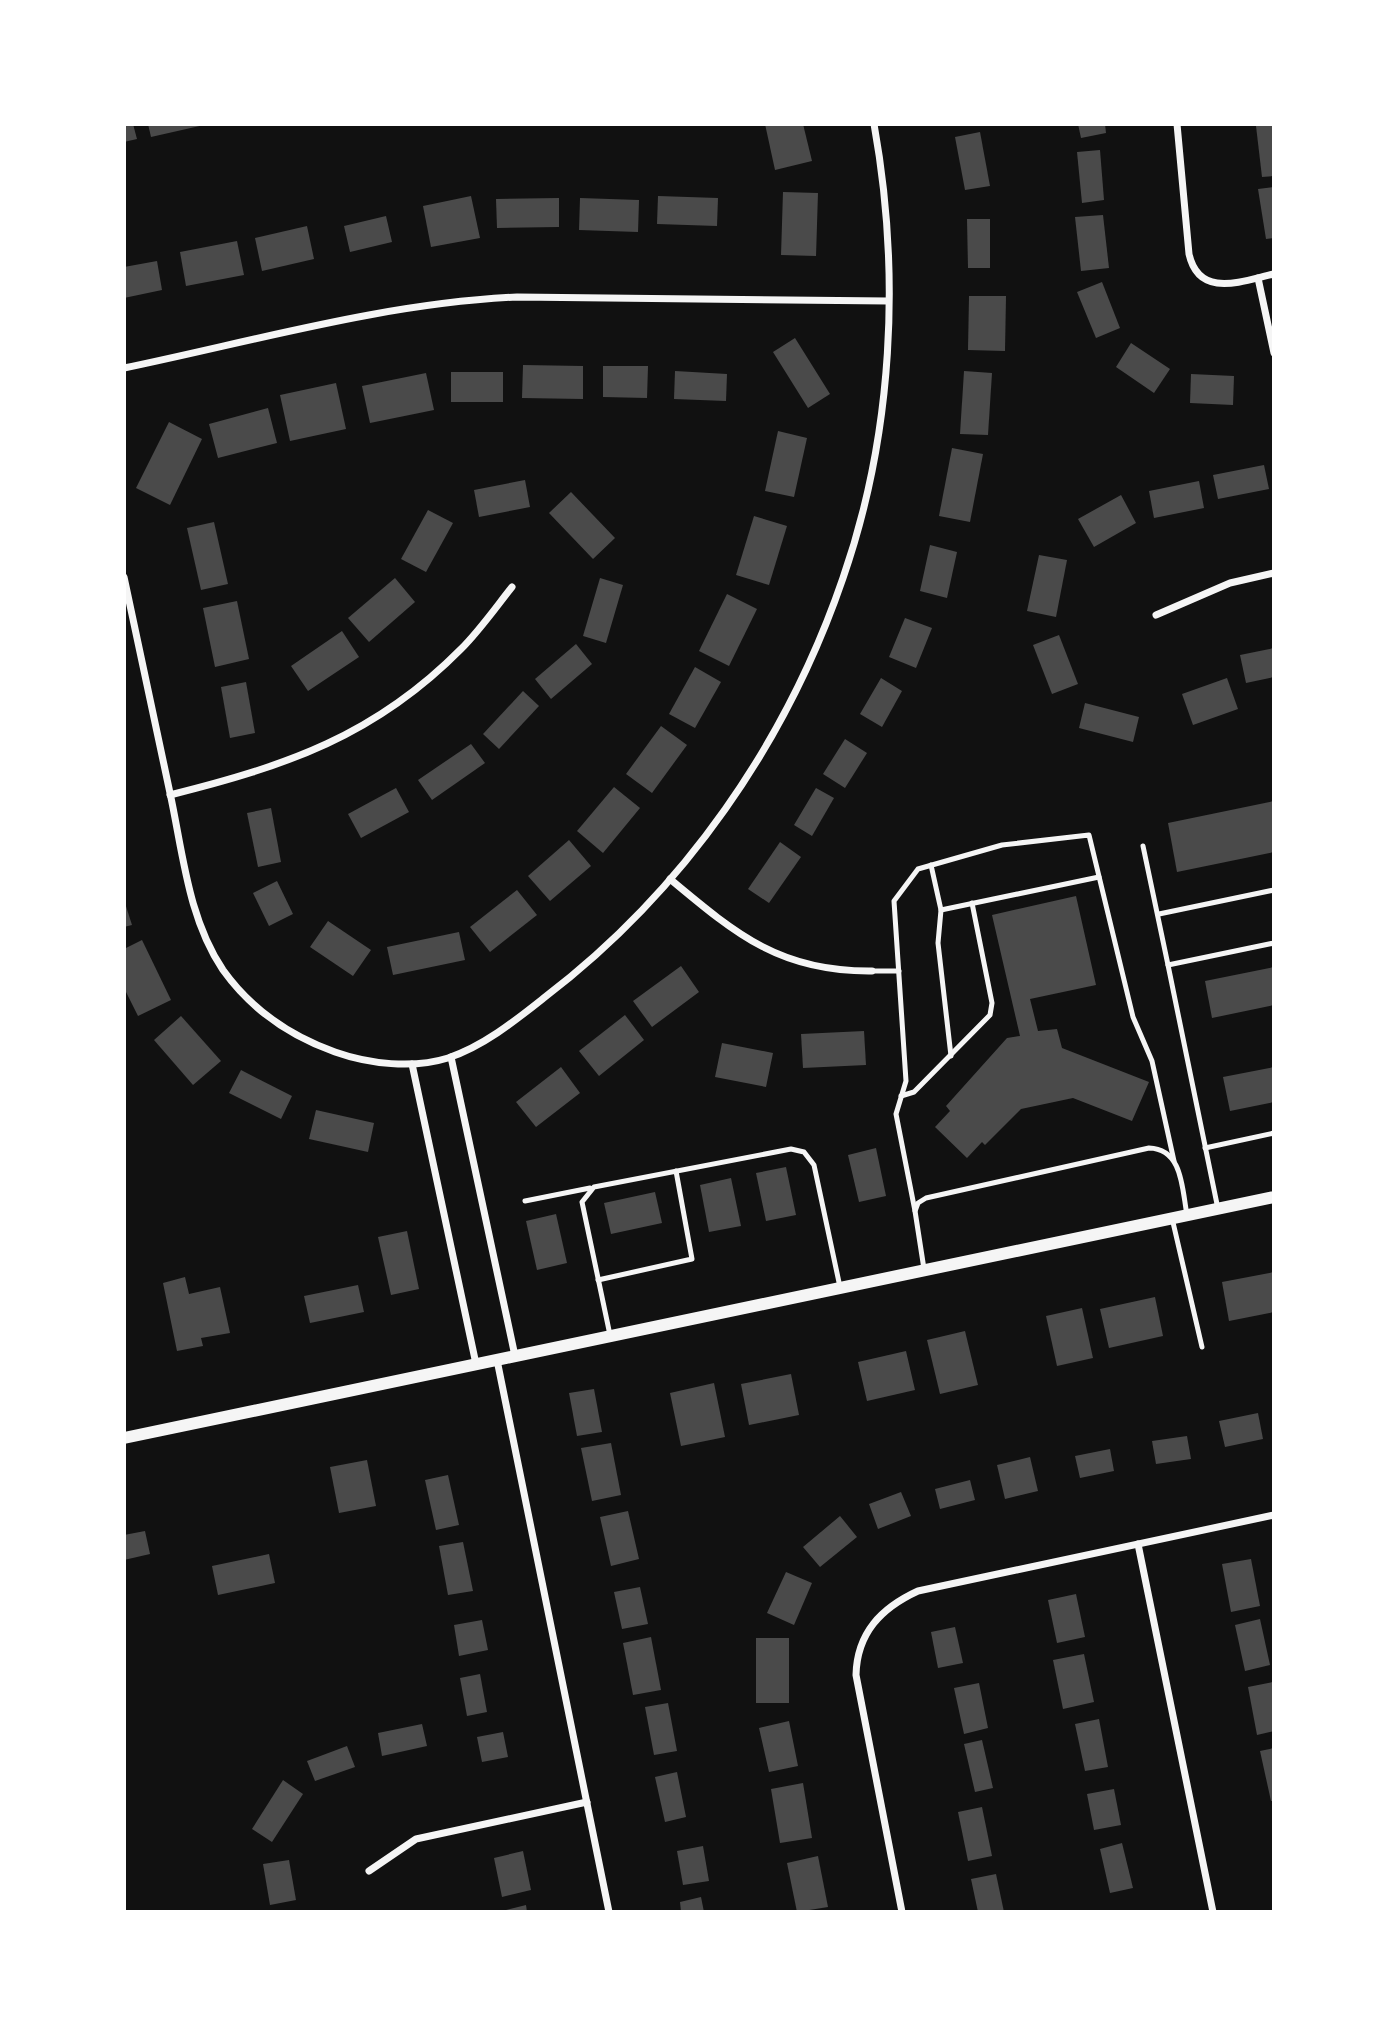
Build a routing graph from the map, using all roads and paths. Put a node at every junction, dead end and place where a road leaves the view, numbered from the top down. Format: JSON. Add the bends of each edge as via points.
{"nodes":[{"id":1,"x":874,"y":124,"type":"edge"},
{"id":2,"x":1177,"y":124,"type":"edge"},
{"id":3,"x":1274,"y":274,"type":"edge"},
{"id":4,"x":1258,"y":278,"type":"junction"},
{"id":5,"x":888,"y":301,"type":"junction"},
{"id":6,"x":1274,"y":353,"type":"edge"},
{"id":7,"x":124,"y":368,"type":"edge"},
{"id":8,"x":1274,"y":573,"type":"edge"},
{"id":9,"x":124,"y":577,"type":"edge"},
{"id":10,"x":512,"y":587,"type":"dead end"},
{"id":11,"x":1156,"y":615,"type":"dead end"},
{"id":12,"x":170,"y":795,"type":"junction"},
{"id":13,"x":1143,"y":846,"type":"dead end"},
{"id":14,"x":931,"y":865,"type":"junction"},
{"id":15,"x":1099,"y":877,"type":"junction"},
{"id":16,"x":670,"y":880,"type":"junction"},
{"id":17,"x":1274,"y":890,"type":"edge"},
{"id":18,"x":972,"y":904,"type":"junction"},
{"id":19,"x":941,"y":910,"type":"junction"},
{"id":20,"x":1159,"y":914,"type":"junction"},
{"id":21,"x":1274,"y":943,"type":"edge"},
{"id":22,"x":1168,"y":965,"type":"junction"},
{"id":23,"x":872,"y":971,"type":"joint"},
{"id":24,"x":899,"y":971,"type":"junction"},
{"id":25,"x":951,"y":1056,"type":"junction"},
{"id":26,"x":451,"y":1057,"type":"junction"},
{"id":27,"x":412,"y":1064,"type":"junction"},
{"id":28,"x":901,"y":1096,"type":"junction"},
{"id":29,"x":1274,"y":1133,"type":"edge"},
{"id":30,"x":1205,"y":1148,"type":"junction"},
{"id":31,"x":1174,"y":1161,"type":"junction"},
{"id":32,"x":676,"y":1171,"type":"junction"},
{"id":33,"x":594,"y":1187,"type":"junction"},
{"id":34,"x":1274,"y":1197,"type":"edge"},
{"id":35,"x":525,"y":1201,"type":"dead end"},
{"id":36,"x":1218,"y":1209,"type":"junction"},
{"id":37,"x":915,"y":1212,"type":"junction"},
{"id":38,"x":1187,"y":1215,"type":"junction"},
{"id":39,"x":1172,"y":1218,"type":"junction"},
{"id":40,"x":924,"y":1269,"type":"junction"},
{"id":41,"x":598,"y":1280,"type":"junction"},
{"id":42,"x":840,"y":1287,"type":"junction"},
{"id":43,"x":610,"y":1336,"type":"junction"},
{"id":44,"x":1202,"y":1347,"type":"dead end"},
{"id":45,"x":514,"y":1356,"type":"junction"},
{"id":46,"x":497,"y":1360,"type":"junction"},
{"id":47,"x":476,"y":1364,"type":"junction"},
{"id":48,"x":124,"y":1438,"type":"edge"},
{"id":49,"x":1274,"y":1515,"type":"edge"},
{"id":50,"x":1138,"y":1544,"type":"junction"},
{"id":51,"x":586,"y":1802,"type":"junction"},
{"id":52,"x":369,"y":1871,"type":"dead end"},
{"id":53,"x":609,"y":1912,"type":"edge"},
{"id":54,"x":902,"y":1912,"type":"edge"},
{"id":55,"x":1213,"y":1912,"type":"edge"}],
"edges":[{"from":1,"to":5,"type":"street","via":[[888,235]]},
{"from":2,"to":4,"type":"street","via":[[1195,272],[1225,284]]},
{"from":3,"to":4,"type":"street"},
{"from":4,"to":6,"type":"street"},
{"from":5,"to":7,"type":"street","via":[[462,300]]},
{"from":5,"to":16,"type":"street","via":[[888,360],[878,441],[843,579],[810,664],[773,735],[726,808]]},
{"from":8,"to":11,"type":"street","via":[[1230,583]]},
{"from":9,"to":12,"type":"street"},
{"from":10,"to":12,"type":"street","via":[[463,648],[363,726],[260,772]]},
{"from":12,"to":27,"type":"street","via":[[201,928],[233,983],[269,1018],[319,1046],[358,1059]]},
{"from":13,"to":20,"type":"lane"},
{"from":14,"to":15,"type":"lane","via":[[1002,845],[1089,835]]},
{"from":14,"to":19,"type":"lane"},
{"from":14,"to":24,"type":"lane","via":[[918,869],[894,901]]},
{"from":15,"to":18,"type":"lane"},
{"from":15,"to":31,"type":"lane","via":[[1133,1017],[1152,1061]]},
{"from":16,"to":23,"type":"street","via":[[731,930],[768,952],[819,968]]},
{"from":16,"to":26,"type":"street","via":[[565,982],[482,1042]]},
{"from":17,"to":20,"type":"lane"},
{"from":18,"to":19,"type":"lane"},
{"from":18,"to":25,"type":"lane","via":[[992,1003],[990,1015]]},
{"from":19,"to":25,"type":"lane","via":[[938,943]]},
{"from":20,"to":22,"type":"lane"},
{"from":21,"to":22,"type":"lane"},
{"from":22,"to":30,"type":"lane"},
{"from":23,"to":24,"type":"lane"},
{"from":24,"to":28,"type":"lane","via":[[906,1081]]},
{"from":25,"to":28,"type":"lane","via":[[914,1092]]},
{"from":26,"to":27,"type":"street"},
{"from":26,"to":45,"type":"street"},
{"from":27,"to":47,"type":"street"},
{"from":28,"to":37,"type":"lane","via":[[896,1114]]},
{"from":29,"to":30,"type":"lane"},
{"from":30,"to":36,"type":"lane"},
{"from":31,"to":37,"type":"lane","via":[[1160,1149],[1149,1148],[926,1198]]},
{"from":31,"to":38,"type":"lane"},
{"from":32,"to":33,"type":"lane"},
{"from":32,"to":41,"type":"lane","via":[[692,1259]]},
{"from":32,"to":42,"type":"lane","via":[[791,1149],[804,1152],[814,1165]]},
{"from":33,"to":35,"type":"lane"},
{"from":33,"to":41,"type":"lane","via":[[582,1202]]},
{"from":34,"to":36,"type":"street"},
{"from":36,"to":38,"type":"street"},
{"from":37,"to":40,"type":"lane"},
{"from":38,"to":39,"type":"street"},
{"from":39,"to":40,"type":"street"},
{"from":39,"to":44,"type":"lane"},
{"from":40,"to":42,"type":"street"},
{"from":41,"to":43,"type":"lane"},
{"from":42,"to":43,"type":"street"},
{"from":43,"to":45,"type":"street"},
{"from":45,"to":46,"type":"street"},
{"from":46,"to":47,"type":"street"},
{"from":46,"to":51,"type":"street"},
{"from":47,"to":48,"type":"street"},
{"from":49,"to":50,"type":"street"},
{"from":50,"to":54,"type":"street","via":[[918,1591],[884,1610],[869,1628],[856,1666],[858,1692]]},
{"from":50,"to":55,"type":"street"},
{"from":51,"to":52,"type":"street","via":[[416,1839]]},
{"from":51,"to":53,"type":"street"}]}
